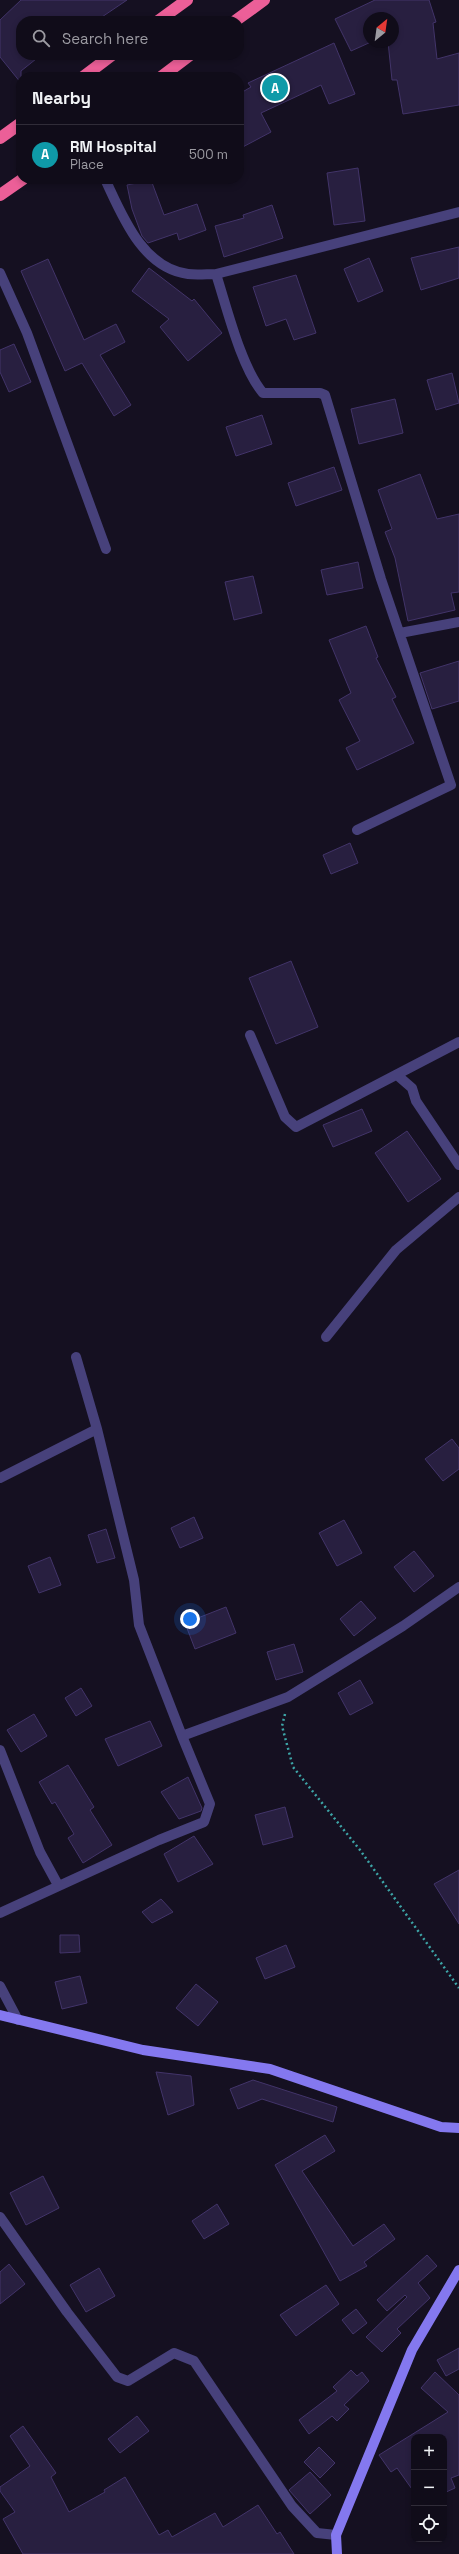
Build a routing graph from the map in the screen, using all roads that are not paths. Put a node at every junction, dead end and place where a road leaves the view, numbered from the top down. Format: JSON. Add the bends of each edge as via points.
{"nodes":[{"id":1,"x":187,"y":0,"type":"edge"},
{"id":2,"x":264,"y":0,"type":"edge"},
{"id":3,"x":165,"y":16,"type":"edge"},
{"id":4,"x":242,"y":16,"type":"edge"},
{"id":5,"x":105,"y":60,"type":"edge"},
{"id":6,"x":183,"y":60,"type":"edge"},
{"id":7,"x":90,"y":72,"type":"edge"},
{"id":8,"x":168,"y":72,"type":"edge"},
{"id":9,"x":16,"y":127,"type":"edge"},
{"id":10,"x":0,"y":138,"type":"edge"},
{"id":11,"x":16,"y":184,"type":"edge"},
{"id":12,"x":107,"y":184,"type":"edge"},
{"id":13,"x":0,"y":195,"type":"edge"},
{"id":14,"x":459,"y":212,"type":"edge"},
{"id":15,"x":0,"y":273,"type":"edge"},
{"id":16,"x":216,"y":274,"type":"junction"},
{"id":17,"x":106,"y":549,"type":"dead end"},
{"id":18,"x":459,"y":622,"type":"edge"},
{"id":19,"x":400,"y":634,"type":"junction"},
{"id":20,"x":357,"y":830,"type":"dead end"},
{"id":21,"x":250,"y":1035,"type":"dead end"},
{"id":22,"x":459,"y":1042,"type":"edge"},
{"id":23,"x":397,"y":1075,"type":"junction"},
{"id":24,"x":459,"y":1165,"type":"edge"},
{"id":25,"x":459,"y":1197,"type":"edge"},
{"id":26,"x":326,"y":1337,"type":"dead end"},
{"id":27,"x":76,"y":1356,"type":"dead end"},
{"id":28,"x":97,"y":1429,"type":"junction"},
{"id":29,"x":0,"y":1478,"type":"edge"},
{"id":30,"x":459,"y":1587,"type":"edge"},
{"id":31,"x":182,"y":1736,"type":"junction"},
{"id":32,"x":0,"y":1750,"type":"edge"},
{"id":33,"x":58,"y":1885,"type":"junction"},
{"id":34,"x":0,"y":1913,"type":"edge"},
{"id":35,"x":0,"y":1986,"type":"edge"},
{"id":36,"x":0,"y":2015,"type":"edge"},
{"id":37,"x":18,"y":2020,"type":"junction"},
{"id":38,"x":459,"y":2128,"type":"edge"},
{"id":39,"x":0,"y":2217,"type":"edge"},
{"id":40,"x":459,"y":2270,"type":"edge"},
{"id":41,"x":336,"y":2535,"type":"junction"},
{"id":42,"x":336,"y":2554,"type":"edge"}],
"edges":[{"from":1,"to":3,"type":"highway"},
{"from":2,"to":4,"type":"highway"},
{"from":5,"to":7,"type":"highway"},
{"from":6,"to":8,"type":"highway"},
{"from":9,"to":10,"type":"highway"},
{"from":11,"to":13,"type":"highway"},
{"from":12,"to":16,"type":"street","via":[[130,232],[145,250],[166,266],[187,274]]},
{"from":14,"to":16,"type":"street"},
{"from":15,"to":17,"type":"street","via":[[27,333]]},
{"from":16,"to":19,"type":"street","via":[[238,343],[257,386],[263,393],[325,395]]},
{"from":18,"to":19,"type":"street"},
{"from":19,"to":20,"type":"street","via":[[451,785]]},
{"from":21,"to":23,"type":"street","via":[[285,1117],[296,1127]]},
{"from":22,"to":23,"type":"street"},
{"from":23,"to":24,"type":"street","via":[[412,1088],[416,1101]]},
{"from":25,"to":26,"type":"street","via":[[396,1250]]},
{"from":27,"to":28,"type":"street"},
{"from":28,"to":29,"type":"street"},
{"from":28,"to":31,"type":"street","via":[[134,1580],[139,1625]]},
{"from":30,"to":31,"type":"street","via":[[403,1626],[288,1697]]},
{"from":31,"to":33,"type":"street","via":[[210,1804],[204,1822]]},
{"from":32,"to":33,"type":"street","via":[[40,1852]]},
{"from":33,"to":34,"type":"street"},
{"from":35,"to":37,"type":"street"},
{"from":36,"to":37,"type":"street"},
{"from":37,"to":38,"type":"street","via":[[143,2050],[270,2069],[441,2127]]},
{"from":39,"to":41,"type":"street","via":[[117,2377],[128,2381],[174,2353],[194,2361],[292,2506],[317,2533]]},
{"from":40,"to":41,"type":"street","via":[[412,2350]]},
{"from":41,"to":42,"type":"street"}]}
